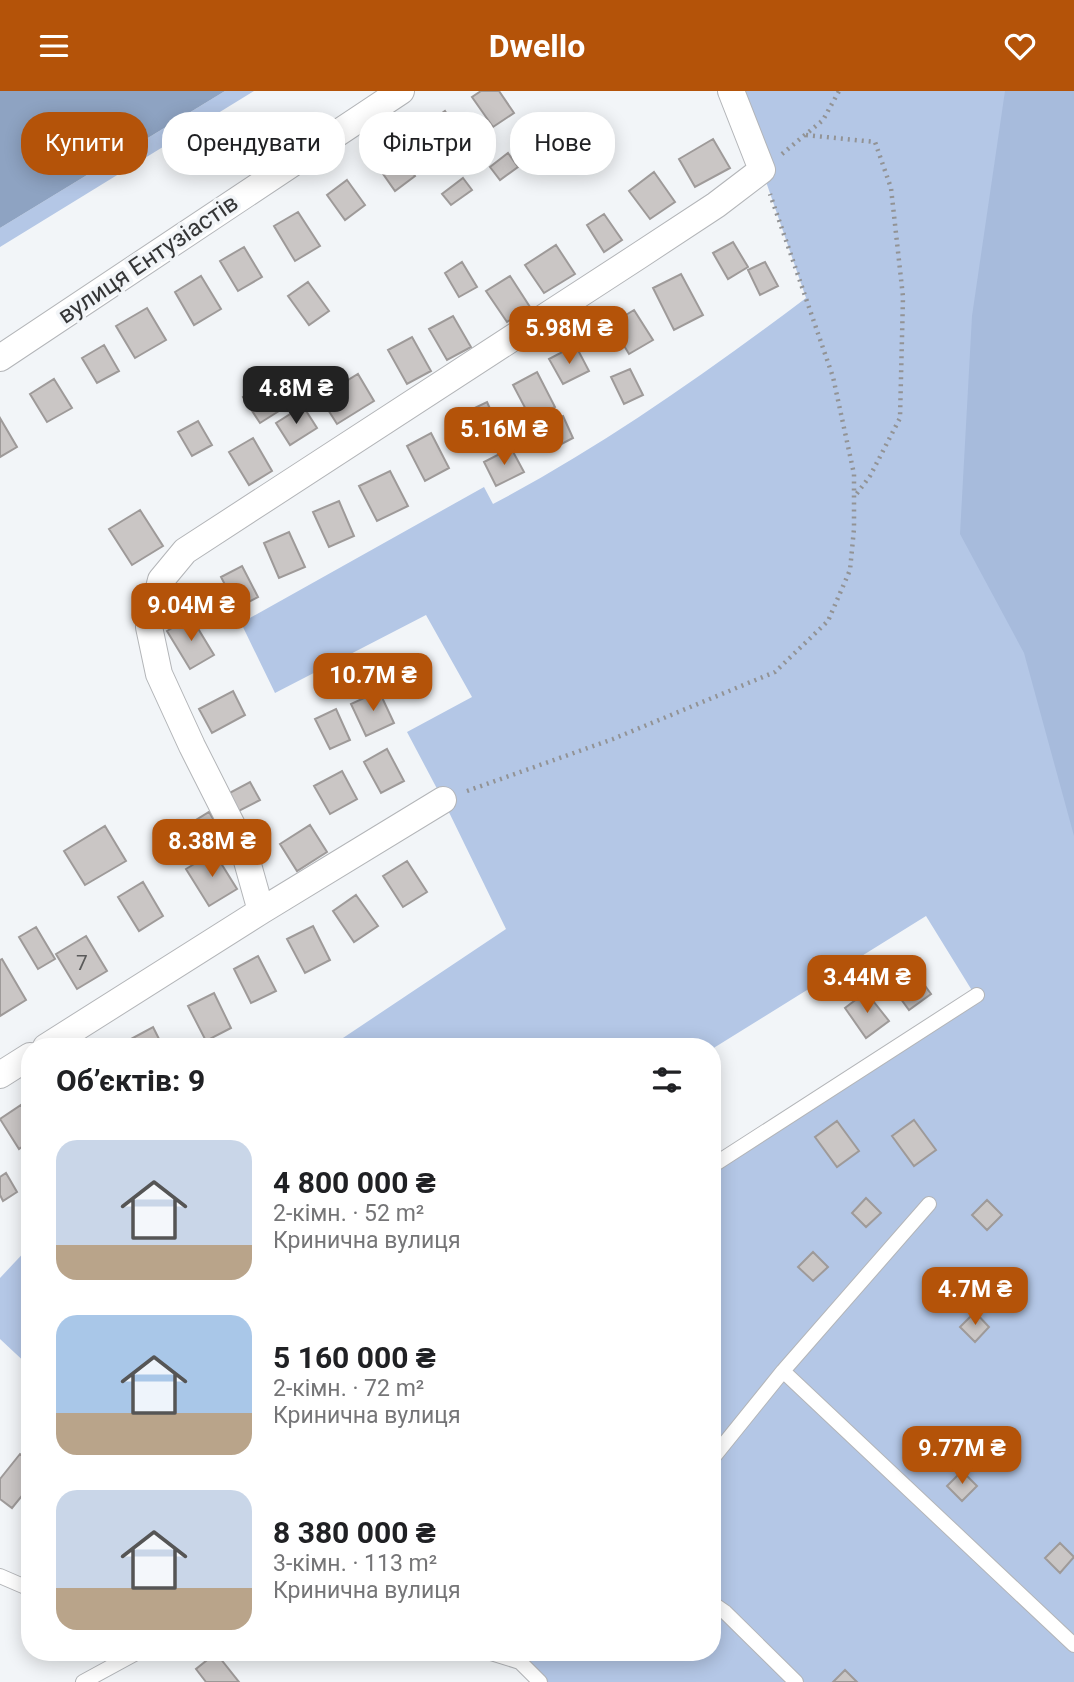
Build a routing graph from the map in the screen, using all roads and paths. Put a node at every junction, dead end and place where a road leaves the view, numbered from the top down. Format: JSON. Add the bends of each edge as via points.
{"nodes":[{"id":1,"x":401,"y":91,"type":"edge"},
{"id":2,"x":731,"y":91,"type":"edge"},
{"id":3,"x":839,"y":91,"type":"edge"},
{"id":4,"x":805,"y":135,"type":"junction"},
{"id":5,"x":762,"y":170,"type":"junction"},
{"id":6,"x":0,"y":358,"type":"edge"},
{"id":7,"x":855,"y":496,"type":"junction"},
{"id":8,"x":443,"y":800,"type":"joint"},
{"id":9,"x":261,"y":911,"type":"junction"},
{"id":10,"x":977,"y":995,"type":"dead end"},
{"id":11,"x":60,"y":1038,"type":"edge"},
{"id":12,"x":21,"y":1062,"type":"edge"},
{"id":13,"x":0,"y":1075,"type":"edge"},
{"id":14,"x":721,"y":1160,"type":"edge"},
{"id":15,"x":929,"y":1204,"type":"dead end"},
{"id":16,"x":783,"y":1371,"type":"junction"},
{"id":17,"x":721,"y":1448,"type":"edge"},
{"id":18,"x":0,"y":1576,"type":"edge"},
{"id":19,"x":21,"y":1585,"type":"edge"},
{"id":20,"x":721,"y":1609,"type":"edge"},
{"id":21,"x":1074,"y":1645,"type":"edge"},
{"id":22,"x":122,"y":1661,"type":"edge"},
{"id":23,"x":514,"y":1661,"type":"edge"},
{"id":24,"x":83,"y":1682,"type":"edge"},
{"id":25,"x":540,"y":1682,"type":"edge"},
{"id":26,"x":796,"y":1682,"type":"edge"}],
"edges":[{"from":1,"to":6,"type":"street","name":"вулиця Ентузіастів"},
{"from":2,"to":5,"type":"street"},
{"from":3,"to":4,"type":"path","via":[[823,120]]},
{"from":4,"to":5,"type":"path"},
{"from":4,"to":7,"type":"path","via":[[875,142],[891,188],[903,297],[900,418]]},
{"from":5,"to":7,"type":"path","via":[[832,377],[855,474]]},
{"from":5,"to":9,"type":"street","via":[[716,205],[186,551],[161,580],[149,627],[159,674],[243,848]]},
{"from":7,"to":8,"type":"path","via":[[850,570],[828,621],[775,672],[613,739]]},
{"from":8,"to":9,"type":"street"},
{"from":9,"to":11,"type":"street"},
{"from":10,"to":14,"type":"lane"},
{"from":12,"to":13,"type":"street"},
{"from":15,"to":16,"type":"lane"},
{"from":16,"to":17,"type":"lane"},
{"from":16,"to":21,"type":"lane"},
{"from":18,"to":19,"type":"lane"},
{"from":20,"to":26,"type":"lane"},
{"from":22,"to":24,"type":"lane"},
{"from":23,"to":25,"type":"lane"}]}
